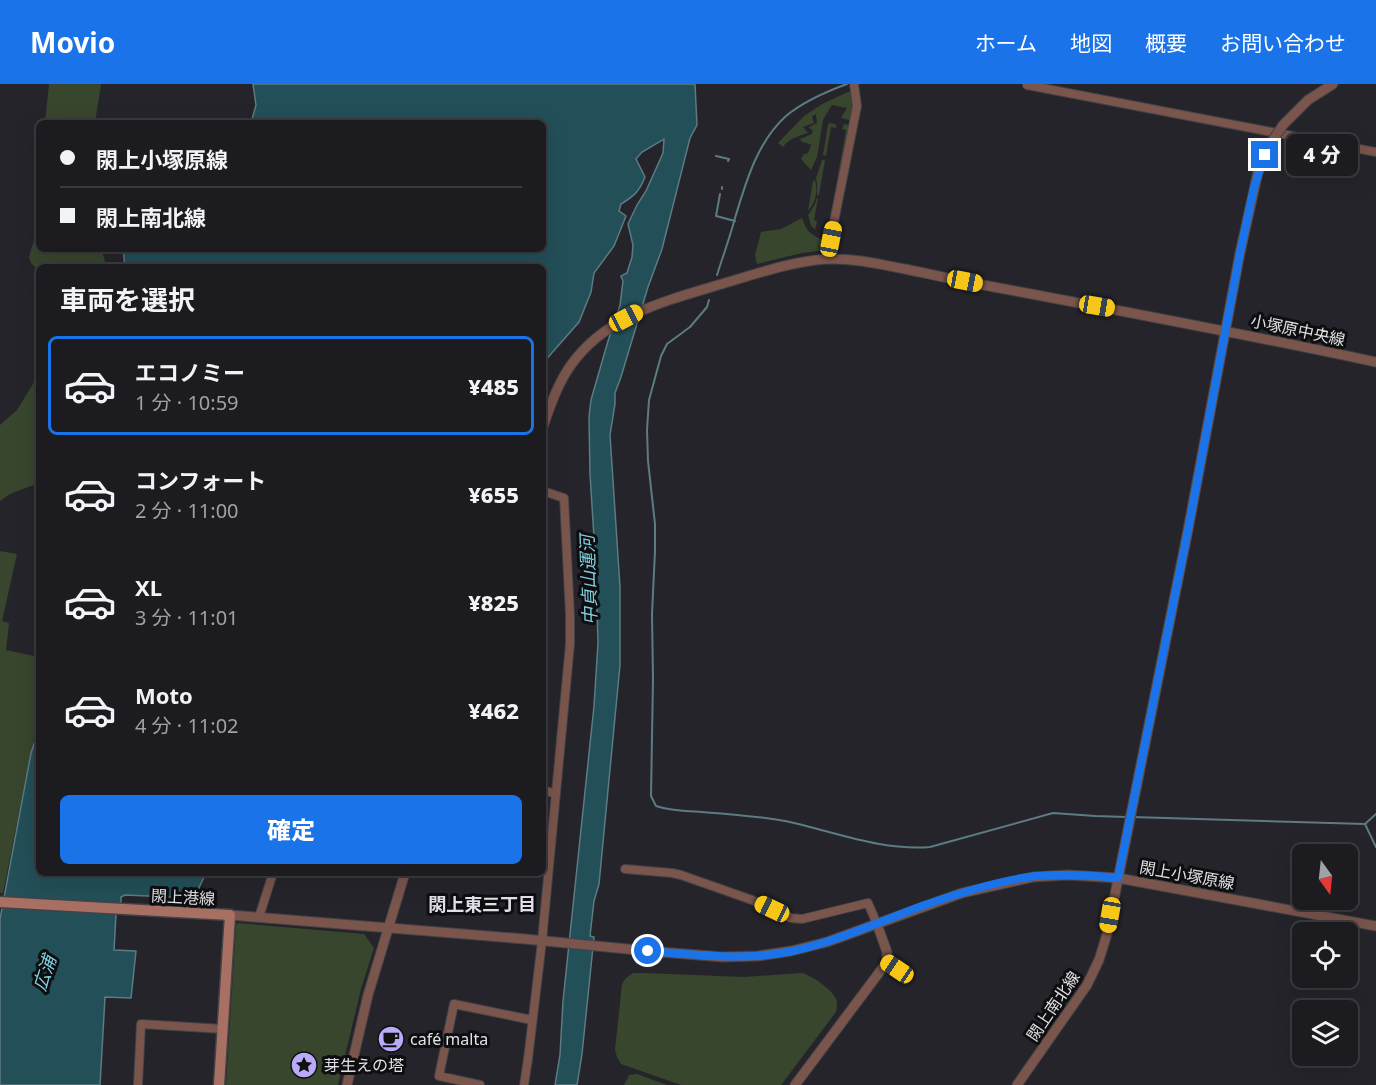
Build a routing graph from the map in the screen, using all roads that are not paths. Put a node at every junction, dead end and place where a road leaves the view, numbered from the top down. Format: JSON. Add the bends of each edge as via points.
{"nodes":[{"id":1,"x":1333,"y":84,"type":"edge"},
{"id":2,"x":854,"y":85,"type":"edge"},
{"id":3,"x":1027,"y":85,"type":"edge"},
{"id":4,"x":1376,"y":152,"type":"edge"},
{"id":5,"x":829,"y":259,"type":"junction"},
{"id":6,"x":1226,"y":331,"type":"junction"},
{"id":7,"x":1376,"y":362,"type":"edge"},
{"id":8,"x":546,"y":420,"type":"edge"},
{"id":9,"x":546,"y":492,"type":"edge"},
{"id":10,"x":546,"y":791,"type":"edge"},
{"id":11,"x":556,"y":794,"type":"junction"},
{"id":12,"x":625,"y":869,"type":"dead end"},
{"id":13,"x":272,"y":876,"type":"edge"},
{"id":14,"x":404,"y":876,"type":"edge"},
{"id":15,"x":1118,"y":878,"type":"junction"},
{"id":16,"x":0,"y":902,"type":"edge"},
{"id":17,"x":230,"y":915,"type":"junction"},
{"id":18,"x":259,"y":917,"type":"junction"},
{"id":19,"x":877,"y":924,"type":"junction"},
{"id":20,"x":1376,"y":926,"type":"edge"},
{"id":21,"x":388,"y":928,"type":"junction"},
{"id":22,"x":542,"y":941,"type":"junction"},
{"id":23,"x":887,"y":962,"type":"junction"},
{"id":24,"x":897,"y":969,"type":"dead end"},
{"id":25,"x":532,"y":1020,"type":"junction"},
{"id":26,"x":223,"y":1029,"type":"junction"},
{"id":27,"x":138,"y":1085,"type":"edge"},
{"id":28,"x":219,"y":1085,"type":"edge"},
{"id":29,"x":347,"y":1085,"type":"edge"},
{"id":30,"x":480,"y":1085,"type":"edge"},
{"id":31,"x":524,"y":1085,"type":"edge"},
{"id":32,"x":795,"y":1085,"type":"edge"},
{"id":33,"x":1017,"y":1085,"type":"edge"}],
"edges":[{"from":1,"to":6,"type":"street","name":"閖上南北線","bridge":true,"via":[[1308,100],[1283,125],[1265,155],[1254,187]]},
{"from":2,"to":5,"type":"street","via":[[857,106]]},
{"from":3,"to":4,"type":"street"},
{"from":5,"to":6,"type":"street","name":"小塚原中央線","via":[[876,263]]},
{"from":5,"to":8,"type":"street","name":"小塚原中央線","via":[[791,264],[720,285],[641,310],[613,325],[571,365]]},
{"from":6,"to":7,"type":"street","name":"小塚原中央線"},
{"from":6,"to":15,"type":"street","name":"閖上南北線"},
{"from":9,"to":11,"type":"street","via":[[564,498],[570,615]]},
{"from":10,"to":11,"type":"street"},
{"from":11,"to":22,"type":"street"},
{"from":12,"to":19,"type":"street","via":[[681,875],[791,918],[802,919],[868,903]]},
{"from":13,"to":18,"type":"street"},
{"from":14,"to":21,"type":"street"},
{"from":15,"to":19,"type":"street","name":"閖上小塚原線","via":[[1068,874],[1034,877],[962,893]]},
{"from":15,"to":20,"type":"street","name":"閖上小塚原線"},
{"from":15,"to":33,"type":"street","name":"閖上南北線","via":[[1107,934],[1087,985]]},
{"from":16,"to":17,"type":"main road","name":"閖上港線"},
{"from":17,"to":18,"type":"street"},
{"from":17,"to":26,"type":"main road","name":"閖上港線"},
{"from":18,"to":21,"type":"street"},
{"from":19,"to":22,"type":"street","name":"閖上小塚原線","via":[[818,944],[758,956],[723,957]]},
{"from":19,"to":23,"type":"street"},
{"from":21,"to":22,"type":"street"},
{"from":21,"to":29,"type":"street"},
{"from":22,"to":25,"type":"street"},
{"from":23,"to":24,"type":"street"},
{"from":23,"to":32,"type":"street"},
{"from":25,"to":30,"type":"street","via":[[454,1004],[439,1076]]},
{"from":25,"to":31,"type":"street"},
{"from":26,"to":27,"type":"street","via":[[141,1024]]},
{"from":26,"to":28,"type":"main road","name":"閖上港線"}]}
